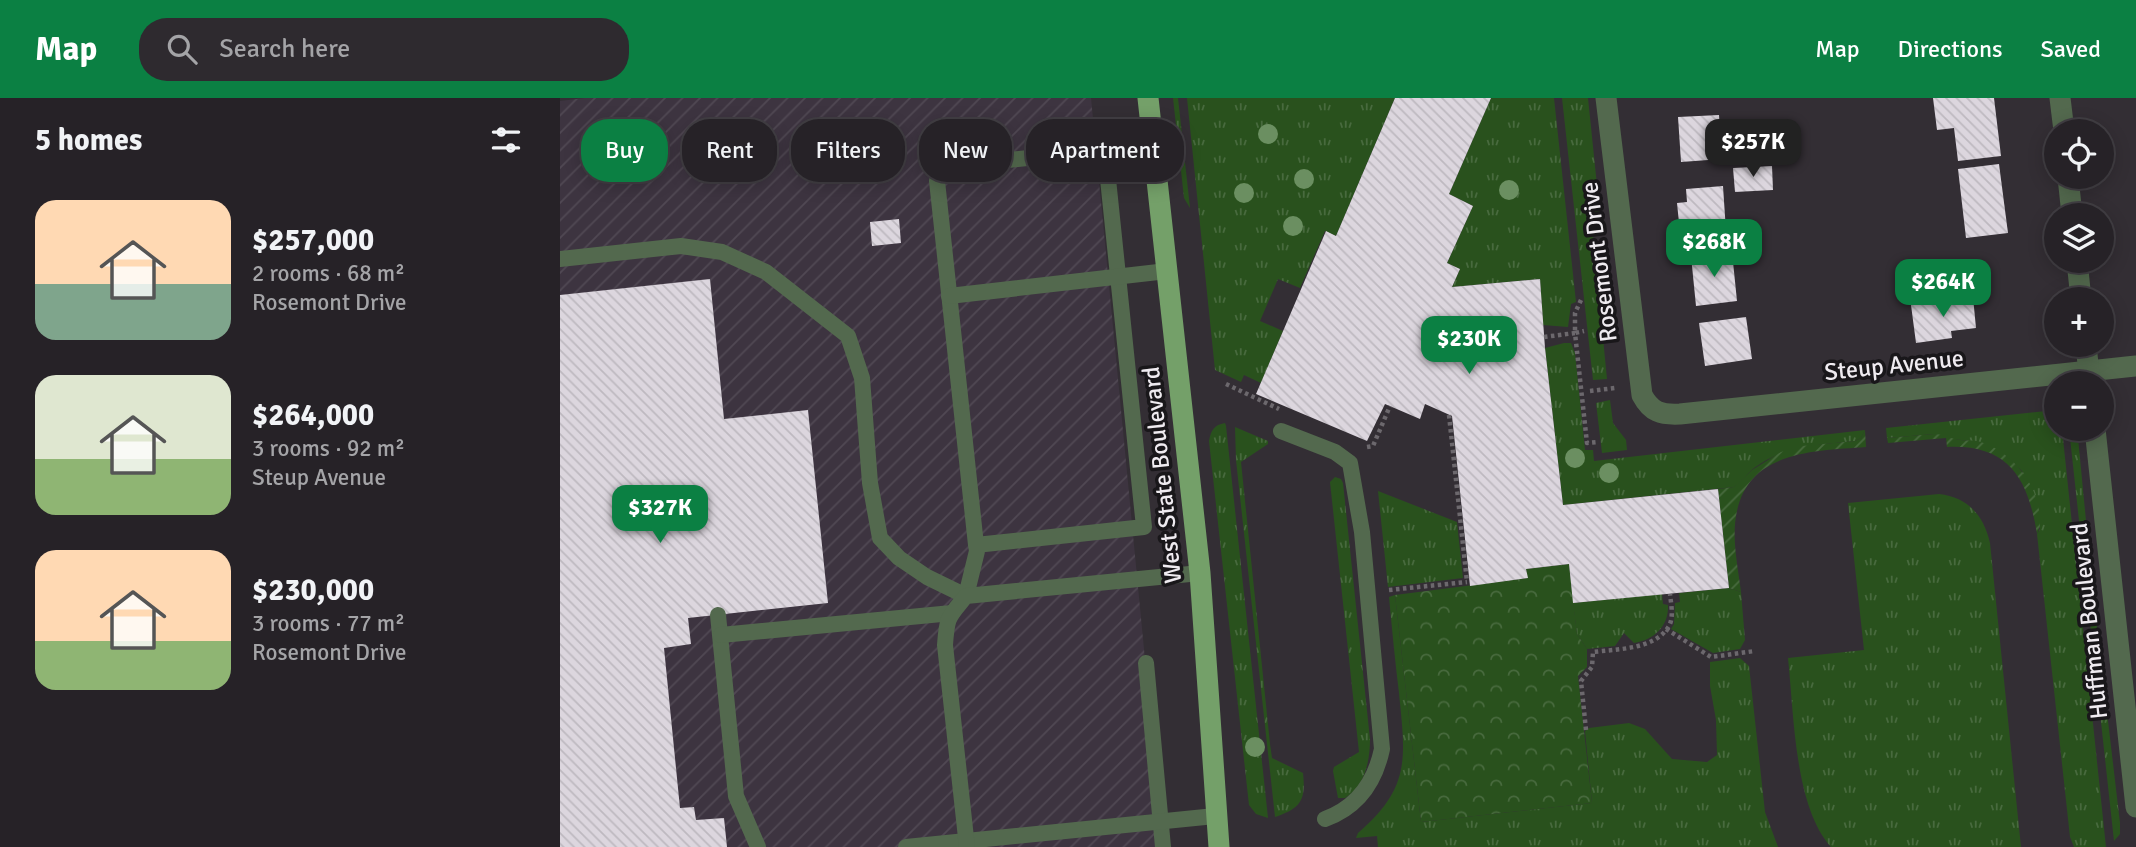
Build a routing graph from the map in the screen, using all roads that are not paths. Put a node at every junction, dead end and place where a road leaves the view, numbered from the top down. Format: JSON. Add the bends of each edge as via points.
{"nodes":[{"id":1,"x":1148,"y":98,"type":"edge"},
{"id":2,"x":1606,"y":98,"type":"edge"},
{"id":3,"x":2060,"y":98,"type":"edge"},
{"id":4,"x":2063,"y":119,"type":"edge"},
{"id":5,"x":560,"y":259,"type":"edge"},
{"id":6,"x":1167,"y":271,"type":"junction"},
{"id":7,"x":1118,"y":277,"type":"junction"},
{"id":8,"x":949,"y":296,"type":"junction"},
{"id":9,"x":2136,"y":366,"type":"edge"},
{"id":10,"x":2114,"y":371,"type":"edge"},
{"id":11,"x":2044,"y":381,"type":"edge"},
{"id":12,"x":1658,"y":413,"type":"joint"},
{"id":13,"x":1281,"y":431,"type":"dead end"},
{"id":14,"x":2096,"y":441,"type":"edge"},
{"id":15,"x":976,"y":545,"type":"junction"},
{"id":16,"x":1200,"y":573,"type":"junction"},
{"id":17,"x":966,"y":596,"type":"junction"},
{"id":18,"x":952,"y":613,"type":"junction"},
{"id":19,"x":718,"y":615,"type":"dead end"},
{"id":20,"x":721,"y":635,"type":"junction"},
{"id":21,"x":1146,"y":663,"type":"dead end"},
{"id":22,"x":2136,"y":807,"type":"edge"},
{"id":23,"x":1215,"y":816,"type":"junction"},
{"id":24,"x":1325,"y":819,"type":"dead end"},
{"id":25,"x":1161,"y":823,"type":"junction"},
{"id":26,"x":967,"y":844,"type":"edge"},
{"id":27,"x":758,"y":847,"type":"edge"},
{"id":28,"x":906,"y":847,"type":"edge"},
{"id":29,"x":1163,"y":847,"type":"edge"},
{"id":30,"x":1219,"y":847,"type":"edge"}],
"edges":[{"from":1,"to":6,"type":"main road","name":"West State Boulevard"},
{"from":2,"to":12,"type":"street","name":"Rosemont Drive","via":[[1642,395]]},
{"from":3,"to":4,"type":"street"},
{"from":5,"to":17,"type":"lane","via":[[681,246],[722,252],[766,272],[848,336],[862,378],[870,483],[880,538],[927,577]]},
{"from":6,"to":7,"type":"lane"},
{"from":6,"to":16,"type":"main road","name":"West State Boulevard"},
{"from":7,"to":8,"type":"lane"},
{"from":7,"to":8,"type":"lane","via":[[1105,150],[950,166],[940,171],[937,181]]},
{"from":7,"to":15,"type":"lane","via":[[1144,527]]},
{"from":8,"to":15,"type":"lane"},
{"from":9,"to":10,"type":"street","name":"Steup Avenue"},
{"from":11,"to":12,"type":"street","name":"Steup Avenue"},
{"from":13,"to":24,"type":"lane","via":[[1350,463],[1362,532],[1382,749],[1378,769],[1366,790],[1351,806]]},
{"from":14,"to":22,"type":"street","name":"Huffman Boulevard"},
{"from":15,"to":17,"type":"lane"},
{"from":16,"to":17,"type":"lane"},
{"from":16,"to":23,"type":"main road","name":"West State Boulevard"},
{"from":17,"to":18,"type":"lane"},
{"from":18,"to":20,"type":"lane"},
{"from":18,"to":26,"type":"lane","via":[[945,645]]},
{"from":19,"to":20,"type":"lane"},
{"from":20,"to":27,"type":"lane","via":[[736,796]]},
{"from":21,"to":25,"type":"lane"},
{"from":23,"to":25,"type":"lane"},
{"from":23,"to":30,"type":"main road","name":"West State Boulevard"},
{"from":25,"to":26,"type":"lane"},
{"from":25,"to":29,"type":"lane"},
{"from":26,"to":28,"type":"lane"}]}
